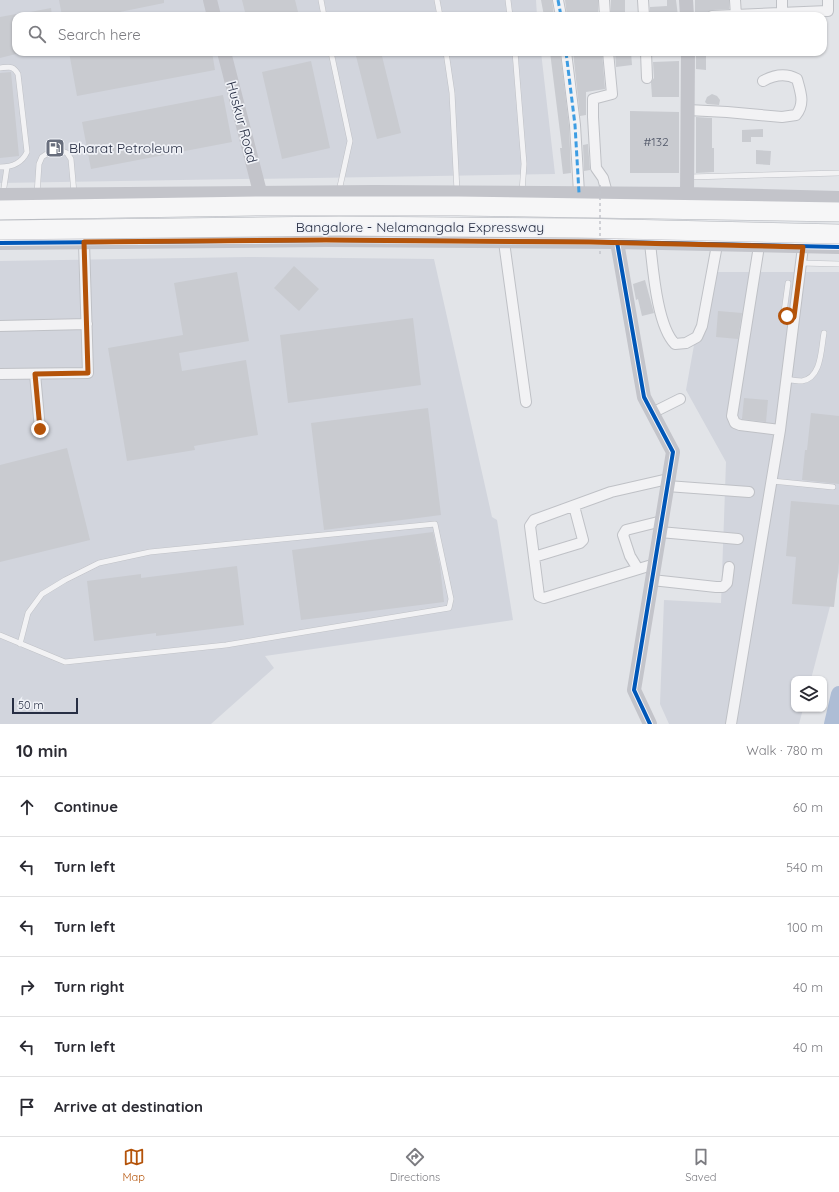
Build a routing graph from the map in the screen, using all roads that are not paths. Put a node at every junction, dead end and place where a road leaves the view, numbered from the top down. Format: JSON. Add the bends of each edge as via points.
{"nodes":[{"id":1,"x":210,"y":0,"type":"edge"},
{"id":2,"x":320,"y":0,"type":"edge"},
{"id":3,"x":437,"y":0,"type":"edge"},
{"id":4,"x":508,"y":0,"type":"edge"},
{"id":5,"x":558,"y":0,"type":"edge"},
{"id":6,"x":604,"y":0,"type":"edge"},
{"id":7,"x":643,"y":0,"type":"edge"},
{"id":8,"x":686,"y":0,"type":"edge"},
{"id":9,"x":735,"y":0,"type":"edge"},
{"id":10,"x":782,"y":0,"type":"edge"},
{"id":11,"x":828,"y":0,"type":"edge"},
{"id":12,"x":213,"y":12,"type":"edge"},
{"id":13,"x":323,"y":12,"type":"edge"},
{"id":14,"x":439,"y":12,"type":"edge"},
{"id":15,"x":510,"y":12,"type":"edge"},
{"id":16,"x":560,"y":12,"type":"edge"},
{"id":17,"x":605,"y":12,"type":"edge"},
{"id":18,"x":644,"y":12,"type":"edge"},
{"id":19,"x":687,"y":12,"type":"edge"},
{"id":20,"x":736,"y":12,"type":"edge"},
{"id":21,"x":782,"y":12,"type":"edge"},
{"id":22,"x":813,"y":12,"type":"edge"},
{"id":23,"x":225,"y":56,"type":"edge"},
{"id":24,"x":332,"y":56,"type":"edge"},
{"id":25,"x":447,"y":56,"type":"edge"},
{"id":26,"x":515,"y":56,"type":"edge"},
{"id":27,"x":566,"y":56,"type":"edge"},
{"id":28,"x":608,"y":56,"type":"edge"},
{"id":29,"x":646,"y":56,"type":"edge"},
{"id":30,"x":688,"y":56,"type":"edge"},
{"id":31,"x":0,"y":68,"type":"edge"},
{"id":32,"x":647,"y":78,"type":"dead end"},
{"id":33,"x":763,"y":81,"type":"dead end"},
{"id":34,"x":688,"y":110,"type":"junction"},
{"id":35,"x":0,"y":167,"type":"edge"},
{"id":36,"x":7,"y":167,"type":"junction"},
{"id":37,"x":839,"y":173,"type":"edge"},
{"id":38,"x":688,"y":177,"type":"junction"},
{"id":39,"x":604,"y":187,"type":"junction"},
{"id":40,"x":260,"y":192,"type":"junction"},
{"id":41,"x":339,"y":192,"type":"junction"},
{"id":42,"x":457,"y":192,"type":"junction"},
{"id":43,"x":522,"y":193,"type":"junction"},
{"id":44,"x":579,"y":193,"type":"junction"},
{"id":45,"x":74,"y":194,"type":"junction"},
{"id":46,"x":687,"y":194,"type":"junction"},
{"id":47,"x":37,"y":195,"type":"junction"},
{"id":48,"x":839,"y":198,"type":"edge"},
{"id":49,"x":1,"y":200,"type":"edge"},
{"id":50,"x":839,"y":212,"type":"edge"},
{"id":51,"x":0,"y":230,"type":"edge"},
{"id":52,"x":839,"y":234,"type":"edge"},
{"id":53,"x":84,"y":242,"type":"junction"},
{"id":54,"x":504,"y":242,"type":"junction"},
{"id":55,"x":617,"y":242,"type":"junction"},
{"id":56,"x":650,"y":243,"type":"junction"},
{"id":57,"x":0,"y":244,"type":"edge"},
{"id":58,"x":717,"y":245,"type":"junction"},
{"id":59,"x":759,"y":246,"type":"junction"},
{"id":60,"x":803,"y":247,"type":"junction"},
{"id":61,"x":839,"y":247,"type":"edge"},
{"id":62,"x":801,"y":263,"type":"junction"},
{"id":63,"x":839,"y":264,"type":"edge"},
{"id":64,"x":788,"y":283,"type":"dead end"},
{"id":65,"x":794,"y":317,"type":"junction"},
{"id":66,"x":87,"y":324,"type":"junction"},
{"id":67,"x":0,"y":326,"type":"edge"},
{"id":68,"x":824,"y":333,"type":"dead end"},
{"id":69,"x":0,"y":374,"type":"edge"},
{"id":70,"x":35,"y":374,"type":"junction"},
{"id":71,"x":786,"y":379,"type":"junction"},
{"id":72,"x":680,"y":399,"type":"dead end"},
{"id":73,"x":526,"y":402,"type":"dead end"},
{"id":74,"x":652,"y":413,"type":"junction"},
{"id":75,"x":40,"y":429,"type":"dead end"},
{"id":76,"x":780,"y":430,"type":"junction"},
{"id":77,"x":772,"y":481,"type":"junction"},
{"id":78,"x":668,"y":482,"type":"junction"},
{"id":79,"x":833,"y":487,"type":"dead end"},
{"id":80,"x":749,"y":492,"type":"dead end"},
{"id":81,"x":574,"y":506,"type":"junction"},
{"id":82,"x":661,"y":527,"type":"junction"},
{"id":83,"x":738,"y":539,"type":"dead end"},
{"id":84,"x":534,"y":557,"type":"junction"},
{"id":85,"x":654,"y":564,"type":"junction"},
{"id":86,"x":729,"y":567,"type":"dead end"},
{"id":87,"x":638,"y":569,"type":"junction"},
{"id":88,"x":652,"y":580,"type":"junction"},
{"id":89,"x":0,"y":635,"type":"edge"},
{"id":90,"x":20,"y":644,"type":"junction"},
{"id":91,"x":650,"y":724,"type":"edge"},
{"id":92,"x":731,"y":724,"type":"edge"}],
"edges":[{"from":1,"to":12,"type":"street"},
{"from":2,"to":13,"type":"lane"},
{"from":3,"to":14,"type":"lane"},
{"from":4,"to":15,"type":"lane"},
{"from":5,"to":16,"type":"street"},
{"from":6,"to":17,"type":"street"},
{"from":7,"to":18,"type":"street"},
{"from":8,"to":19,"type":"street"},
{"from":9,"to":20,"type":"street"},
{"from":10,"to":21,"type":"street"},
{"from":11,"to":22,"type":"street","via":[[828,11]]},
{"from":23,"to":40,"type":"street","name":"Huskur Road"},
{"from":24,"to":41,"type":"lane","via":[[350,141]]},
{"from":25,"to":42,"type":"lane","via":[[452,93]]},
{"from":26,"to":43,"type":"lane","via":[[524,164]]},
{"from":27,"to":44,"type":"street","via":[[575,125]]},
{"from":28,"to":39,"type":"street","via":[[612,94],[593,99],[596,168]]},
{"from":29,"to":32,"type":"street"},
{"from":30,"to":34,"type":"street"},
{"from":31,"to":36,"type":"lane","via":[[15,69],[18,74],[27,152],[24,159]]},
{"from":33,"to":34,"type":"street","via":[[772,76],[797,79],[802,108],[796,115],[782,117]]},
{"from":34,"to":38,"type":"street"},
{"from":35,"to":36,"type":"lane"},
{"from":36,"to":49,"type":"lane"},
{"from":37,"to":38,"type":"lane"},
{"from":38,"to":46,"type":"street"},
{"from":39,"to":44,"type":"street"},
{"from":39,"to":46,"type":"street"},
{"from":40,"to":41,"type":"street"},
{"from":40,"to":45,"type":"street"},
{"from":41,"to":42,"type":"street"},
{"from":42,"to":43,"type":"street"},
{"from":43,"to":44,"type":"street"},
{"from":45,"to":47,"type":"street"},
{"from":45,"to":47,"type":"lane","via":[[71,159],[62,151],[48,153],[42,157],[39,164]]},
{"from":46,"to":48,"type":"street"},
{"from":47,"to":49,"type":"street"},
{"from":49,"to":50,"type":"highway","name":"Bangalore - Nelamangala Expressway","via":[[99,208],[458,206]]},
{"from":51,"to":52,"type":"highway","name":"Bangalore - Nelamangala Expressway","via":[[339,226],[554,227]]},
{"from":53,"to":54,"type":"street"},
{"from":53,"to":57,"type":"street"},
{"from":53,"to":66,"type":"street"},
{"from":54,"to":55,"type":"street"},
{"from":54,"to":73,"type":"street"},
{"from":55,"to":56,"type":"street"},
{"from":55,"to":74,"type":"street","via":[[644,397]]},
{"from":56,"to":58,"type":"street"},
{"from":56,"to":58,"type":"street","via":[[663,322],[674,344],[686,343],[698,337]]},
{"from":58,"to":59,"type":"street"},
{"from":59,"to":60,"type":"street"},
{"from":59,"to":76,"type":"street","via":[[732,416],[734,423],[740,426]]},
{"from":60,"to":61,"type":"street"},
{"from":60,"to":62,"type":"street"},
{"from":62,"to":63,"type":"lane"},
{"from":62,"to":65,"type":"street"},
{"from":64,"to":65,"type":"lane","via":[[784,312],[787,316]]},
{"from":65,"to":71,"type":"street"},
{"from":66,"to":67,"type":"street"},
{"from":66,"to":70,"type":"street","via":[[88,373]]},
{"from":68,"to":71,"type":"lane","via":[[818,368],[812,378],[802,381]]},
{"from":69,"to":70,"type":"street"},
{"from":70,"to":75,"type":"street"},
{"from":71,"to":76,"type":"street"},
{"from":72,"to":74,"type":"street"},
{"from":74,"to":78,"type":"street","via":[[673,452]]},
{"from":76,"to":77,"type":"street"},
{"from":77,"to":79,"type":"lane"},
{"from":77,"to":92,"type":"street"},
{"from":78,"to":80,"type":"street"},
{"from":78,"to":81,"type":"street","via":[[611,492]]},
{"from":78,"to":82,"type":"street"},
{"from":81,"to":84,"type":"street","via":[[534,520],[530,526]]},
{"from":81,"to":84,"type":"street","via":[[583,540]]},
{"from":82,"to":83,"type":"street"},
{"from":82,"to":85,"type":"street"},
{"from":82,"to":87,"type":"street","via":[[626,530],[623,535],[630,556]]},
{"from":84,"to":87,"type":"street","via":[[539,596],[544,598]]},
{"from":85,"to":87,"type":"street"},
{"from":85,"to":88,"type":"street"},
{"from":86,"to":88,"type":"street","via":[[727,583],[723,587]]},
{"from":88,"to":91,"type":"street","via":[[634,690]]},
{"from":89,"to":90,"type":"lane"},
{"from":90,"to":90,"type":"lane","via":[[28,613],[42,594],[99,563],[150,552],[435,524],[451,599],[450,608],[242,642],[65,662]]}]}
